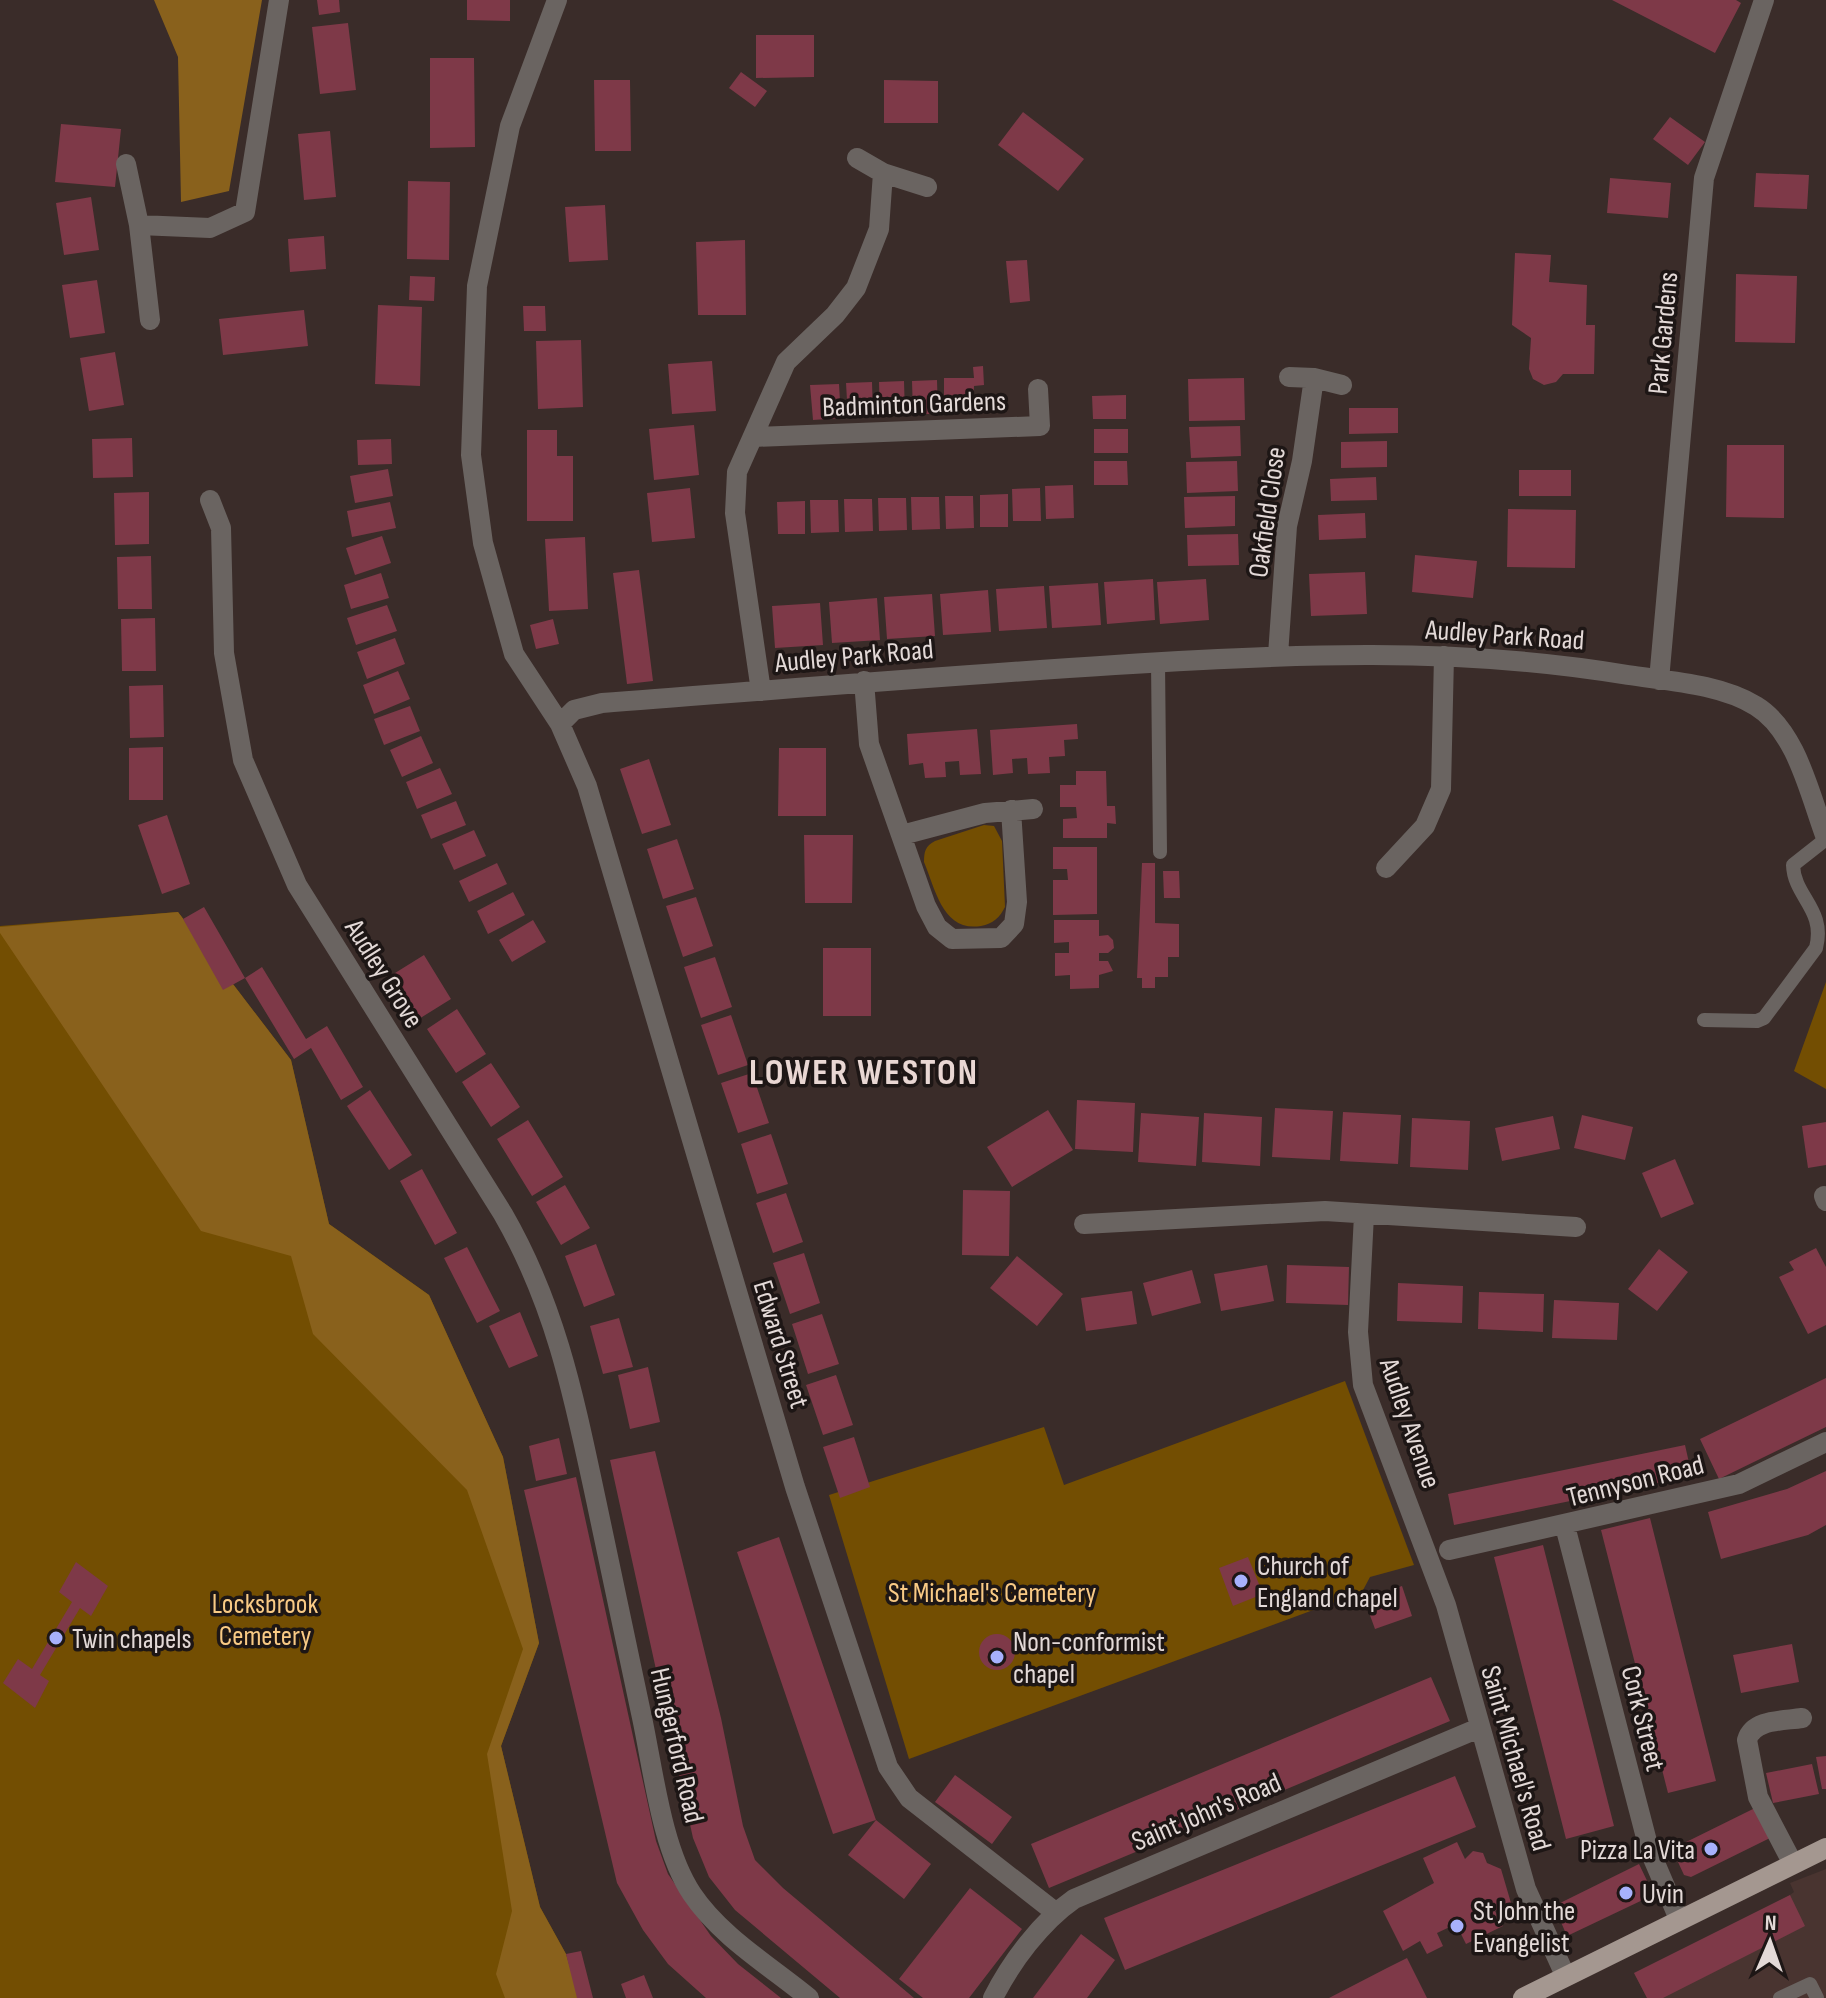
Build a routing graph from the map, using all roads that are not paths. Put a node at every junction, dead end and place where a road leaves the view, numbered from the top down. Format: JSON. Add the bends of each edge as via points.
{"nodes":[{"id":1,"x":279,"y":0,"type":"edge"},
{"id":2,"x":557,"y":0,"type":"edge"},
{"id":3,"x":1764,"y":0,"type":"edge"},
{"id":4,"x":857,"y":158,"type":"dead end"},
{"id":5,"x":126,"y":164,"type":"dead end"},
{"id":6,"x":883,"y":173,"type":"junction"},
{"id":7,"x":927,"y":187,"type":"dead end"},
{"id":8,"x":139,"y":225,"type":"junction"},
{"id":9,"x":150,"y":320,"type":"dead end"},
{"id":10,"x":1289,"y":377,"type":"dead end"},
{"id":11,"x":1314,"y":378,"type":"junction"},
{"id":12,"x":1342,"y":385,"type":"dead end"},
{"id":13,"x":1038,"y":389,"type":"dead end"},
{"id":14,"x":753,"y":437,"type":"junction"},
{"id":15,"x":210,"y":500,"type":"dead end"},
{"id":16,"x":1278,"y":655,"type":"junction"},
{"id":17,"x":1444,"y":656,"type":"junction"},
{"id":18,"x":1158,"y":662,"type":"junction"},
{"id":19,"x":1659,"y":680,"type":"junction"},
{"id":20,"x":864,"y":681,"type":"junction"},
{"id":21,"x":761,"y":691,"type":"junction"},
{"id":22,"x":560,"y":724,"type":"junction"},
{"id":23,"x":1033,"y":809,"type":"dead end"},
{"id":24,"x":1011,"y":810,"type":"junction"},
{"id":25,"x":902,"y":835,"type":"junction"},
{"id":26,"x":1826,"y":838,"type":"edge"},
{"id":27,"x":1160,"y":852,"type":"dead end"},
{"id":28,"x":1386,"y":868,"type":"dead end"},
{"id":29,"x":1820,"y":908,"type":"edge"},
{"id":30,"x":1704,"y":1020,"type":"dead end"},
{"id":31,"x":1364,"y":1215,"type":"junction"},
{"id":32,"x":1084,"y":1224,"type":"dead end"},
{"id":33,"x":1576,"y":1227,"type":"dead end"},
{"id":34,"x":1826,"y":1442,"type":"edge"},
{"id":35,"x":586,"y":1452,"type":"joint"},
{"id":36,"x":1565,"y":1526,"type":"junction"},
{"id":37,"x":1449,"y":1550,"type":"dead end"},
{"id":38,"x":1426,"y":1551,"type":"joint"},
{"id":39,"x":1802,"y":1718,"type":"dead end"},
{"id":40,"x":1479,"y":1728,"type":"junction"},
{"id":41,"x":1826,"y":1848,"type":"edge"},
{"id":42,"x":1792,"y":1862,"type":"junction"},
{"id":43,"x":1055,"y":1912,"type":"junction"},
{"id":44,"x":1679,"y":1919,"type":"junction"},
{"id":45,"x":1565,"y":1975,"type":"junction"},
{"id":46,"x":809,"y":1998,"type":"edge"},
{"id":47,"x":993,"y":1998,"type":"edge"},
{"id":48,"x":1523,"y":1998,"type":"edge"},
{"id":49,"x":1780,"y":1998,"type":"edge"},
{"id":50,"x":1817,"y":1998,"type":"edge"}],
"edges":[{"from":1,"to":8,"type":"street","via":[[245,212],[210,228]]},
{"from":2,"to":22,"type":"street","via":[[510,126],[477,286],[471,455],[483,543],[514,654]]},
{"from":3,"to":19,"type":"street","name":"Park Gardens","via":[[1704,178]]},
{"from":4,"to":6,"type":"street"},
{"from":5,"to":8,"type":"street"},
{"from":6,"to":7,"type":"street"},
{"from":6,"to":14,"type":"street","via":[[879,229],[856,288],[786,362]]},
{"from":8,"to":9,"type":"street"},
{"from":10,"to":11,"type":"street"},
{"from":11,"to":12,"type":"street"},
{"from":11,"to":16,"type":"street","name":"Oakfield Close","via":[[1287,526]]},
{"from":13,"to":14,"type":"street","name":"Badminton Gardens","via":[[1040,426]]},
{"from":14,"to":21,"type":"street","via":[[737,472],[735,513]]},
{"from":15,"to":35,"type":"street","name":"Audley Grove","via":[[221,528],[224,653],[243,760],[297,885],[532,1264],[553,1321]]},
{"from":16,"to":17,"type":"street","name":"Audley Park Road"},
{"from":16,"to":18,"type":"street","name":"Audley Park Road"},
{"from":17,"to":19,"type":"street","name":"Audley Park Road","via":[[1551,662]]},
{"from":17,"to":28,"type":"street","via":[[1441,789],[1425,826]]},
{"from":18,"to":20,"type":"street","name":"Audley Park Road"},
{"from":18,"to":27,"type":"lane"},
{"from":19,"to":26,"type":"street","name":"Audley Park Road","via":[[1758,707],[1785,737]]},
{"from":20,"to":21,"type":"street","name":"Audley Park Road"},
{"from":20,"to":25,"type":"street","via":[[869,744]]},
{"from":21,"to":22,"type":"street","name":"Audley Park Road","via":[[602,703],[574,710]]},
{"from":22,"to":43,"type":"street","name":"Edward Street","via":[[587,786],[795,1487],[888,1767],[909,1798]]},
{"from":23,"to":24,"type":"street"},
{"from":24,"to":25,"type":"street"},
{"from":24,"to":25,"type":"street","via":[[1017,902],[1014,924],[1001,938],[952,939],[937,927]]},
{"from":26,"to":29,"type":"lane","via":[[1793,865]]},
{"from":29,"to":30,"type":"lane","via":[[1816,948],[1764,1018]]},
{"from":31,"to":32,"type":"street","via":[[1325,1211]]},
{"from":31,"to":33,"type":"street"},
{"from":31,"to":38,"type":"street","name":"Audley Avenue","via":[[1358,1332],[1363,1385]]},
{"from":34,"to":36,"type":"street","name":"Tennyson Road","via":[[1739,1484]]},
{"from":35,"to":46,"type":"street","name":"Hungerford Road","via":[[661,1807],[679,1869],[720,1927]]},
{"from":36,"to":37,"type":"street","name":"Tennyson Road"},
{"from":36,"to":44,"type":"street","name":"Cork Street","via":[[1649,1849]]},
{"from":38,"to":40,"type":"street","name":"Saint Michael's Road"},
{"from":39,"to":42,"type":"street","via":[[1758,1726],[1747,1740],[1758,1797]]},
{"from":40,"to":43,"type":"street","name":"Saint John's Road","via":[[1094,1888]]},
{"from":40,"to":45,"type":"street","name":"Saint Michael's Road","via":[[1526,1889]]},
{"from":41,"to":42,"type":"main road"},
{"from":42,"to":44,"type":"main road"},
{"from":43,"to":47,"type":"street","name":"Saint John's Road"},
{"from":44,"to":45,"type":"main road"},
{"from":45,"to":48,"type":"main road"},
{"from":49,"to":50,"type":"lane","via":[[1810,1984]]}]}
